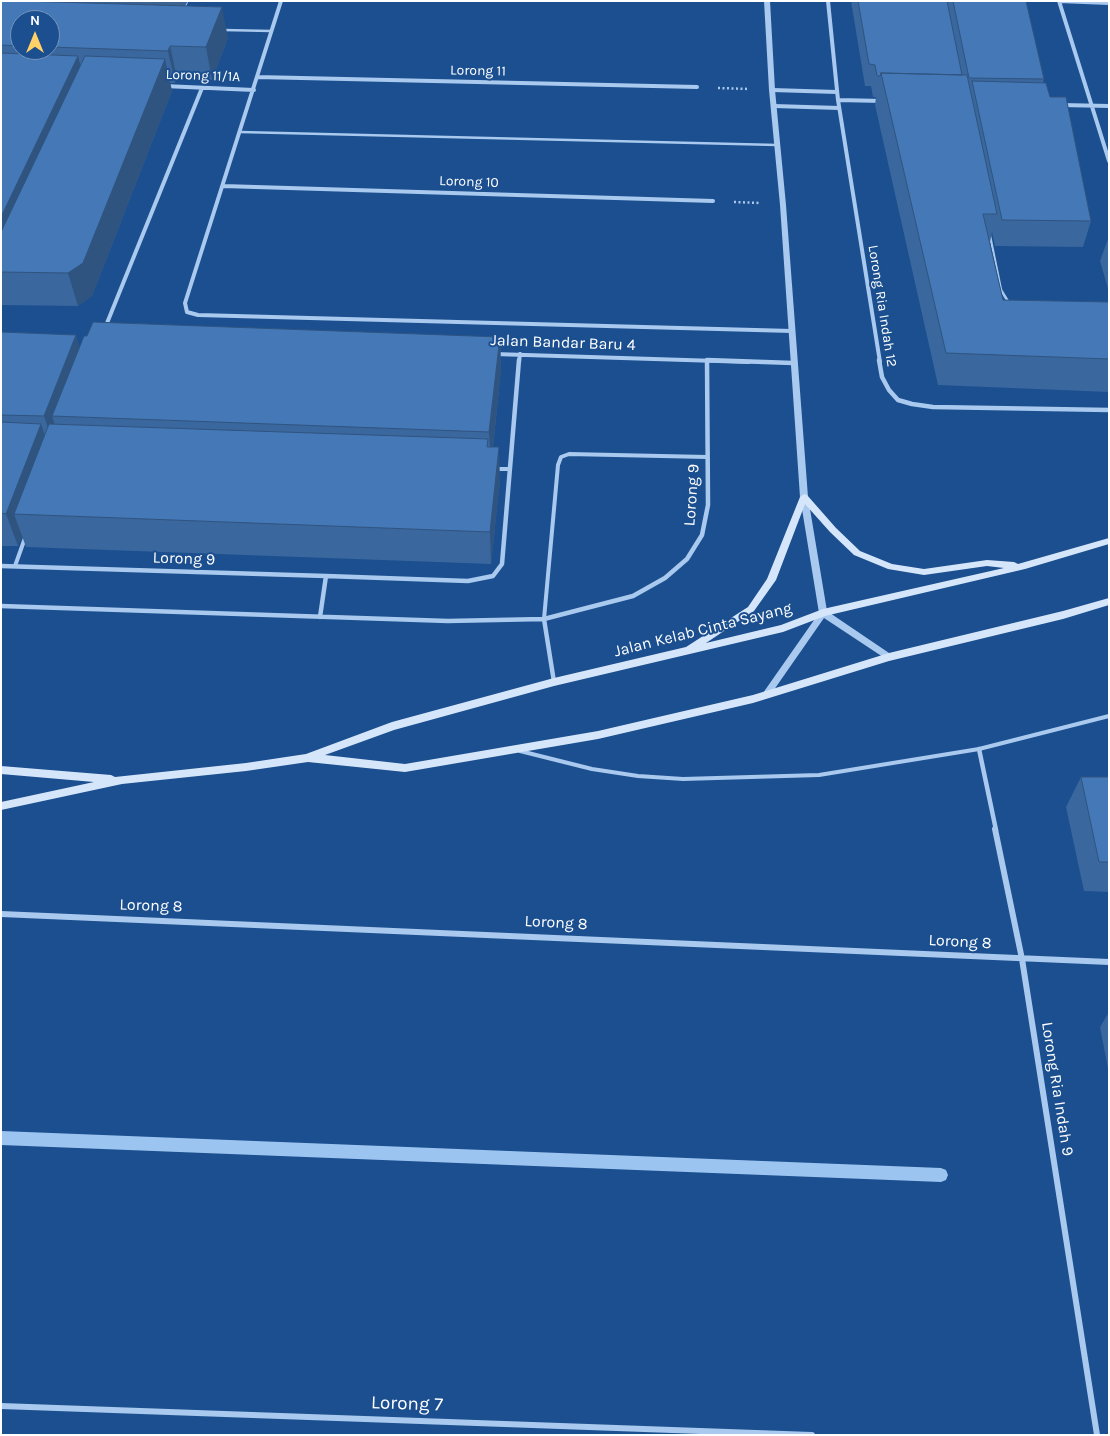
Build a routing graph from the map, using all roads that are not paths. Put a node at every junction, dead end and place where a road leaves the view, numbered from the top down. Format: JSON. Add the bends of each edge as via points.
{"nodes":[{"id":1,"x":281,"y":1,"type":"edge"},
{"id":2,"x":767,"y":1,"type":"edge"},
{"id":3,"x":828,"y":1,"type":"edge"},
{"id":4,"x":1060,"y":1,"type":"edge"},
{"id":5,"x":1109,"y":3,"type":"edge"},
{"id":6,"x":223,"y":30,"type":"dead end"},
{"id":7,"x":271,"y":31,"type":"junction"},
{"id":8,"x":257,"y":77,"type":"junction"},
{"id":9,"x":156,"y":86,"type":"edge"},
{"id":10,"x":202,"y":88,"type":"junction"},
{"id":11,"x":697,"y":88,"type":"road end"},
{"id":12,"x":254,"y":90,"type":"junction"},
{"id":13,"x":772,"y":90,"type":"junction"},
{"id":14,"x":837,"y":92,"type":"junction"},
{"id":15,"x":838,"y":100,"type":"junction"},
{"id":16,"x":885,"y":101,"type":"edge"},
{"id":17,"x":1054,"y":105,"type":"edge"},
{"id":18,"x":774,"y":106,"type":"junction"},
{"id":19,"x":1092,"y":106,"type":"junction"},
{"id":20,"x":1109,"y":106,"type":"edge"},
{"id":21,"x":840,"y":108,"type":"junction"},
{"id":22,"x":240,"y":132,"type":"junction"},
{"id":23,"x":777,"y":145,"type":"junction"},
{"id":24,"x":1109,"y":161,"type":"edge"},
{"id":25,"x":224,"y":186,"type":"junction"},
{"id":26,"x":713,"y":201,"type":"road end"},
{"id":27,"x":989,"y":234,"type":"edge"},
{"id":28,"x":1011,"y":305,"type":"edge"},
{"id":29,"x":792,"y":331,"type":"junction"},
{"id":30,"x":103,"y":333,"type":"edge"},
{"id":31,"x":491,"y":354,"type":"edge"},
{"id":32,"x":520,"y":354,"type":"junction"},
{"id":33,"x":708,"y":360,"type":"junction"},
{"id":34,"x":793,"y":363,"type":"junction"},
{"id":35,"x":1109,"y":410,"type":"edge"},
{"id":36,"x":707,"y":457,"type":"junction"},
{"id":37,"x":490,"y":468,"type":"edge"},
{"id":38,"x":510,"y":469,"type":"junction"},
{"id":39,"x":804,"y":497,"type":"junction"},
{"id":40,"x":28,"y":531,"type":"edge"},
{"id":41,"x":1109,"y":541,"type":"edge"},
{"id":42,"x":1,"y":566,"type":"edge"},
{"id":43,"x":15,"y":566,"type":"junction"},
{"id":44,"x":1026,"y":566,"type":"junction"},
{"id":45,"x":326,"y":576,"type":"junction"},
{"id":46,"x":1109,"y":601,"type":"edge"},
{"id":47,"x":1,"y":606,"type":"edge"},
{"id":48,"x":823,"y":612,"type":"junction"},
{"id":49,"x":320,"y":617,"type":"junction"},
{"id":50,"x":544,"y":619,"type":"junction"},
{"id":51,"x":682,"y":653,"type":"junction"},
{"id":52,"x":889,"y":657,"type":"junction"},
{"id":53,"x":554,"y":682,"type":"junction"},
{"id":54,"x":766,"y":695,"type":"junction"},
{"id":55,"x":1109,"y":716,"type":"edge"},
{"id":56,"x":513,"y":749,"type":"junction"},
{"id":57,"x":979,"y":749,"type":"junction"},
{"id":58,"x":307,"y":758,"type":"junction"},
{"id":59,"x":1,"y":770,"type":"edge"},
{"id":60,"x":122,"y":780,"type":"junction"},
{"id":61,"x":1,"y":806,"type":"edge"},
{"id":62,"x":1,"y":914,"type":"edge"},
{"id":63,"x":1022,"y":959,"type":"junction"},
{"id":64,"x":1109,"y":962,"type":"edge"},
{"id":65,"x":1,"y":1406,"type":"edge"},
{"id":66,"x":812,"y":1435,"type":"edge"},
{"id":67,"x":1098,"y":1435,"type":"edge"}],
"edges":[{"from":1,"to":7,"type":"street"},
{"from":2,"to":13,"type":"street"},
{"from":3,"to":14,"type":"street","name":"Lorong Ria Indah 12"},
{"from":4,"to":5,"type":"street"},
{"from":4,"to":19,"type":"street"},
{"from":6,"to":7,"type":"lane"},
{"from":7,"to":8,"type":"street"},
{"from":8,"to":11,"type":"street","name":"Lorong 11"},
{"from":8,"to":12,"type":"street"},
{"from":9,"to":10,"type":"street","name":"Lorong 11/1A"},
{"from":10,"to":12,"type":"street","name":"Lorong 11/1A"},
{"from":10,"to":30,"type":"street"},
{"from":12,"to":22,"type":"street"},
{"from":13,"to":14,"type":"street"},
{"from":13,"to":18,"type":"street"},
{"from":14,"to":15,"type":"street","name":"Lorong Ria Indah 12"},
{"from":15,"to":16,"type":"street"},
{"from":15,"to":21,"type":"street","name":"Lorong Ria Indah 12"},
{"from":17,"to":19,"type":"street"},
{"from":18,"to":21,"type":"street"},
{"from":18,"to":23,"type":"street"},
{"from":19,"to":20,"type":"street"},
{"from":19,"to":24,"type":"street"},
{"from":21,"to":35,"type":"street","name":"Lorong Ria Indah 12","via":[[882,377],[889,390],[898,400],[932,407]]},
{"from":22,"to":23,"type":"lane"},
{"from":22,"to":25,"type":"street"},
{"from":23,"to":29,"type":"street"},
{"from":25,"to":26,"type":"street","name":"Lorong 10"},
{"from":25,"to":29,"type":"street","name":"Jalan Bandar Baru 4","via":[[185,303],[187,312],[198,315]]},
{"from":27,"to":28,"type":"lane","via":[[1001,290]]},
{"from":29,"to":34,"type":"street"},
{"from":31,"to":32,"type":"street","name":"Jalan Bandar Baru 4"},
{"from":32,"to":33,"type":"street","name":"Jalan Bandar Baru 4"},
{"from":32,"to":38,"type":"street","name":"Lorong 9"},
{"from":33,"to":34,"type":"street","name":"Jalan Bandar Baru 4"},
{"from":33,"to":36,"type":"street","name":"Lorong 9"},
{"from":34,"to":39,"type":"street"},
{"from":36,"to":50,"type":"street","name":"Lorong 9","via":[[708,505],[702,535],[687,559],[665,578],[633,596]]},
{"from":36,"to":50,"type":"lane","via":[[569,454],[561,457]]},
{"from":37,"to":38,"type":"lane"},
{"from":38,"to":45,"type":"street","name":"Lorong 9","via":[[502,564],[493,576],[468,581]]},
{"from":39,"to":44,"type":"main road","via":[[857,552],[891,567],[924,572],[986,563]]},
{"from":39,"to":48,"type":"street"},
{"from":39,"to":51,"type":"main road","via":[[771,580],[751,608]]},
{"from":40,"to":43,"type":"lane"},
{"from":41,"to":44,"type":"main road","name":"Jalan Kelab Cinta Sayang"},
{"from":42,"to":43,"type":"street","name":"Lorong 9"},
{"from":43,"to":45,"type":"street","name":"Lorong 9"},
{"from":44,"to":48,"type":"main road","name":"Jalan Kelab Cinta Sayang"},
{"from":45,"to":49,"type":"street"},
{"from":46,"to":52,"type":"main road","name":"Jalan Kelab Cinta Sayang"},
{"from":47,"to":49,"type":"street","name":"Lorong 9"},
{"from":48,"to":51,"type":"main road","name":"Jalan Kelab Cinta Sayang","via":[[783,628]]},
{"from":48,"to":52,"type":"street"},
{"from":48,"to":54,"type":"street"},
{"from":49,"to":50,"type":"street","name":"Lorong 9","via":[[448,621]]},
{"from":50,"to":53,"type":"street"},
{"from":51,"to":53,"type":"main road","name":"Jalan Kelab Cinta Sayang"},
{"from":52,"to":54,"type":"main road","name":"Jalan Kelab Cinta Sayang"},
{"from":53,"to":58,"type":"main road","name":"Jalan Kelab Cinta Sayang","via":[[392,726]]},
{"from":54,"to":56,"type":"main road","name":"Jalan Kelab Cinta Sayang","via":[[598,735]]},
{"from":55,"to":57,"type":"lane"},
{"from":56,"to":57,"type":"lane","via":[[592,769],[638,776],[717,779],[819,775]]},
{"from":56,"to":58,"type":"main road","name":"Jalan Kelab Cinta Sayang","via":[[405,768]]},
{"from":57,"to":63,"type":"street","name":"Lorong Ria Indah 9"},
{"from":58,"to":60,"type":"main road","name":"Jalan Kelab Cinta Sayang"},
{"from":59,"to":60,"type":"main road","name":"Jalan Kelab Cinta Sayang"},
{"from":60,"to":61,"type":"main road","name":"Jalan Kelab Cinta Sayang"},
{"from":62,"to":63,"type":"street","name":"Lorong 8"},
{"from":63,"to":64,"type":"street","name":"Lorong 8"},
{"from":63,"to":67,"type":"street","name":"Lorong Ria Indah 9"},
{"from":65,"to":66,"type":"street","name":"Lorong 7"}]}
